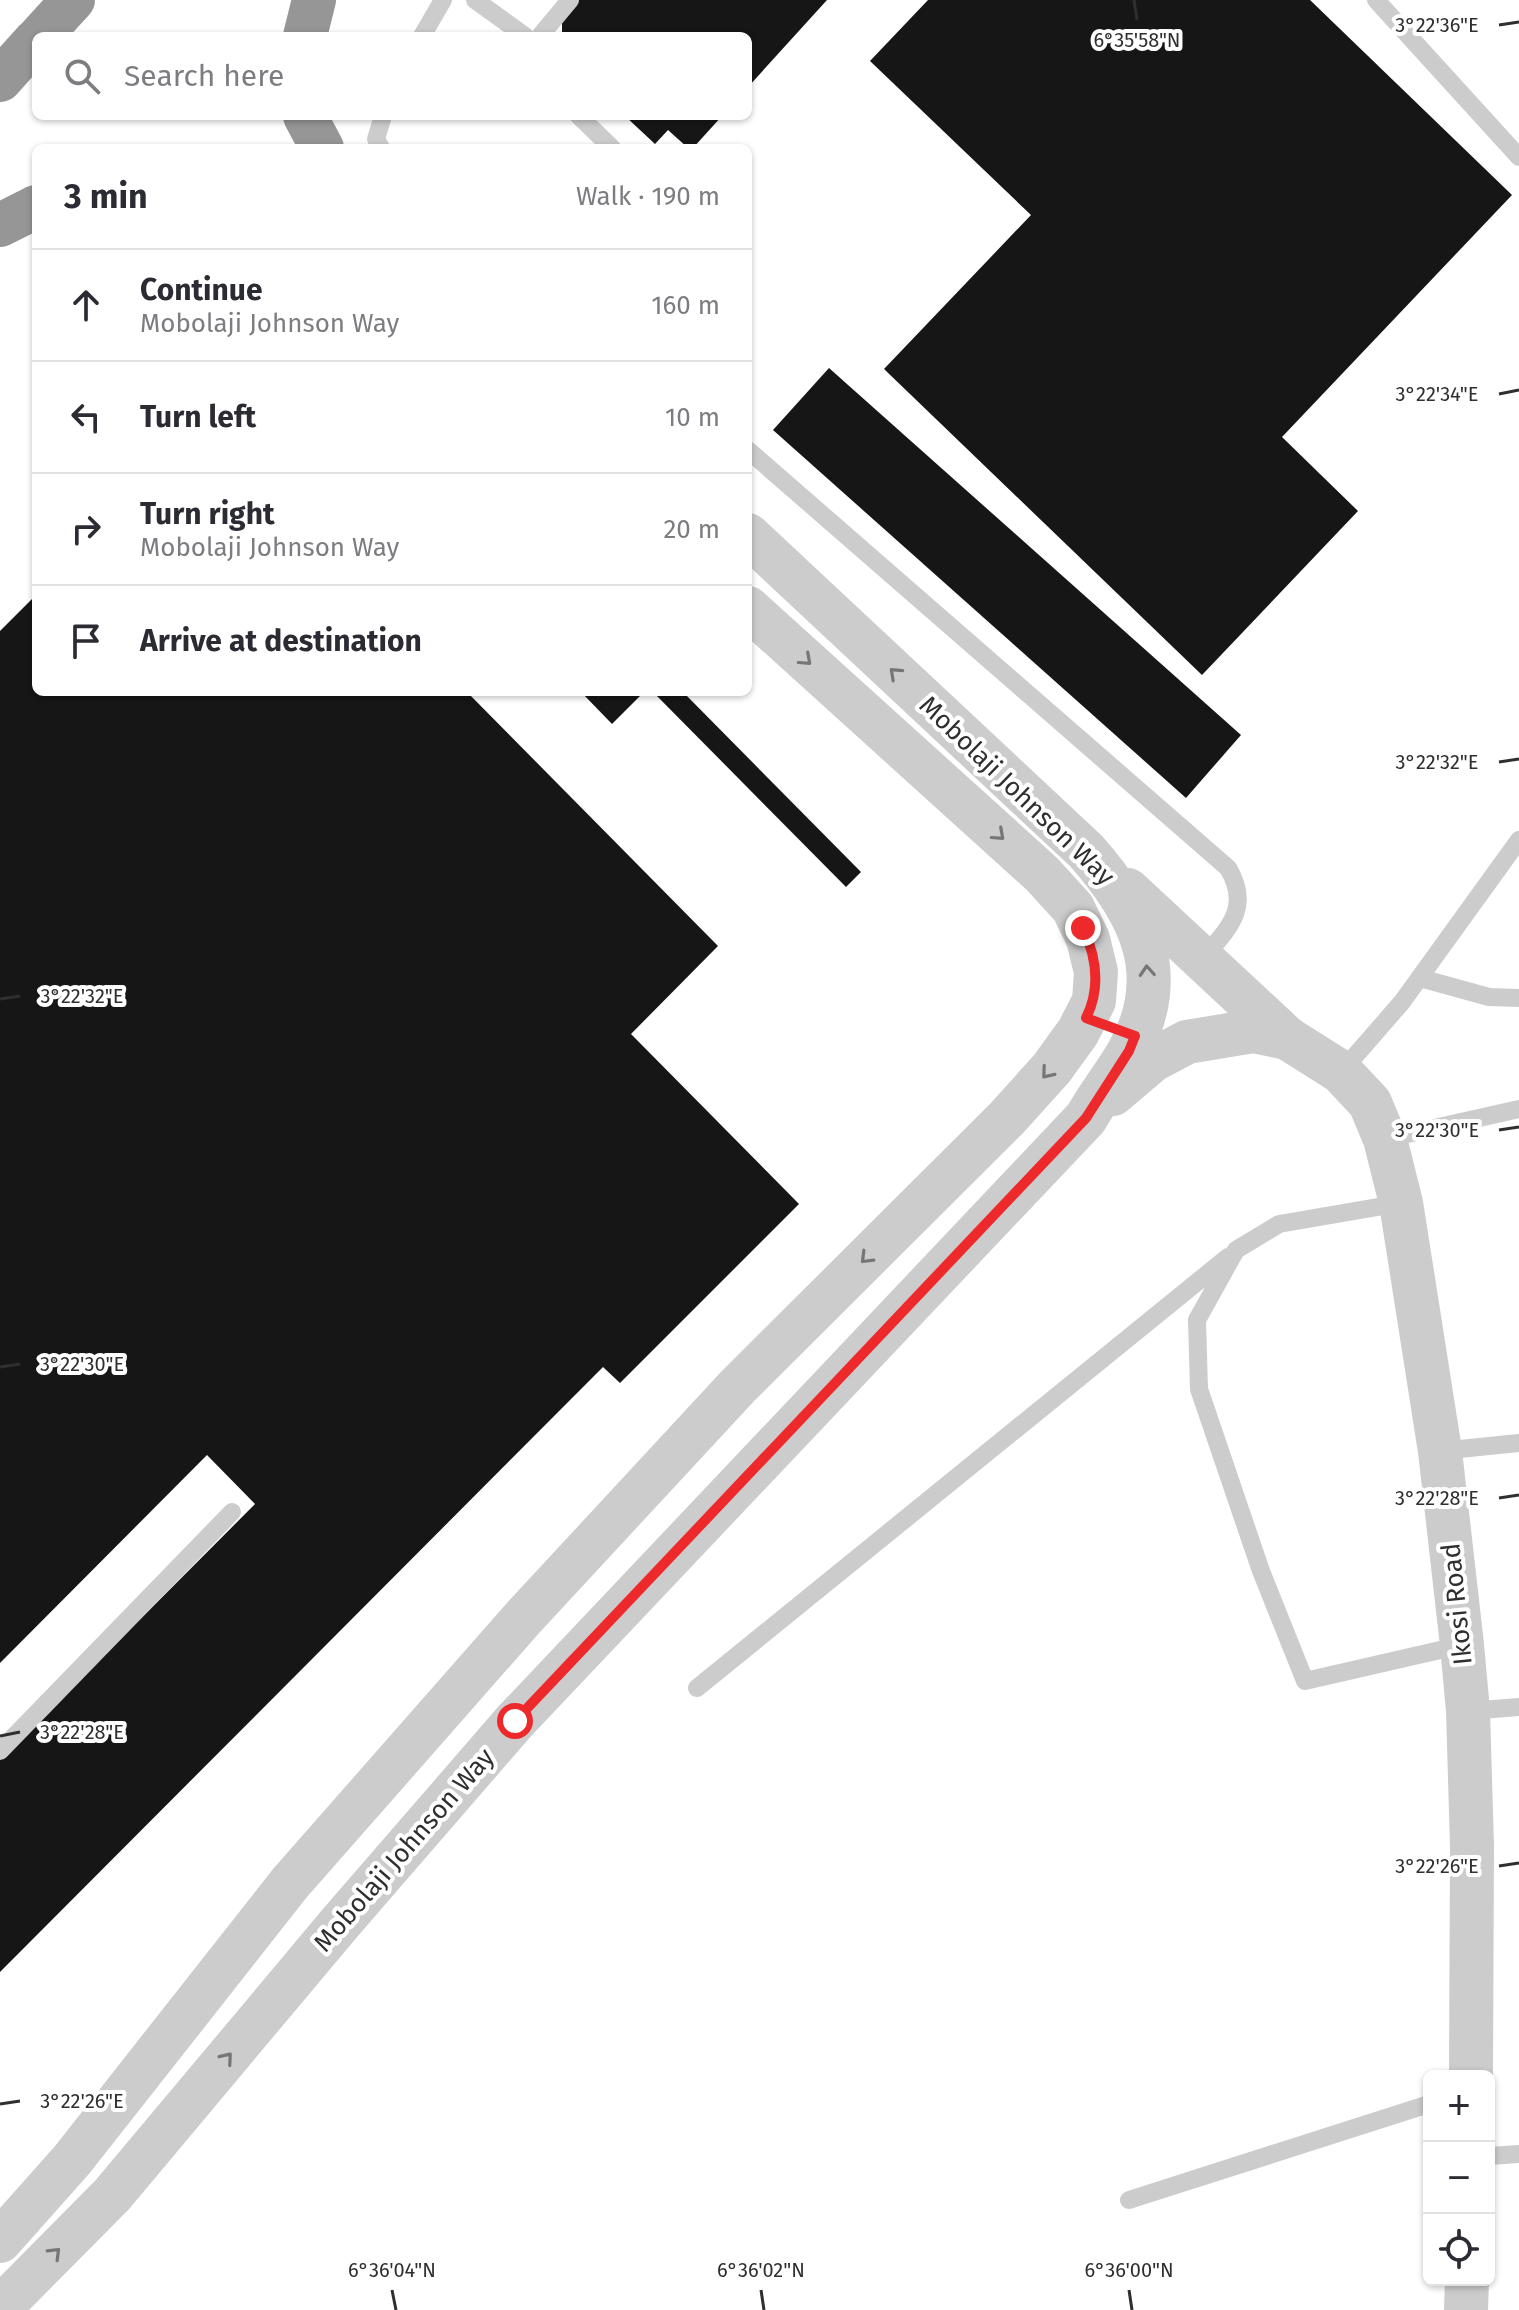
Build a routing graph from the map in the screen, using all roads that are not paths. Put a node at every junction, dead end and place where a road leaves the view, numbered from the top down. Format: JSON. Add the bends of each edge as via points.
{"nodes":[{"id":1,"x":73,"y":0,"type":"edge"},
{"id":2,"x":314,"y":0,"type":"edge"},
{"id":3,"x":443,"y":0,"type":"edge"},
{"id":4,"x":475,"y":0,"type":"edge"},
{"id":5,"x":570,"y":0,"type":"edge"},
{"id":6,"x":1376,"y":0,"type":"edge"},
{"id":7,"x":44,"y":32,"type":"edge"},
{"id":8,"x":306,"y":32,"type":"edge"},
{"id":9,"x":424,"y":32,"type":"edge"},
{"id":10,"x":519,"y":32,"type":"edge"},
{"id":11,"x":543,"y":32,"type":"edge"},
{"id":12,"x":32,"y":45,"type":"edge"},
{"id":13,"x":0,"y":80,"type":"edge"},
{"id":14,"x":307,"y":120,"type":"edge"},
{"id":15,"x":382,"y":120,"type":"edge"},
{"id":16,"x":583,"y":120,"type":"edge"},
{"id":17,"x":320,"y":144,"type":"edge"},
{"id":18,"x":379,"y":144,"type":"edge"},
{"id":19,"x":608,"y":144,"type":"edge"},
{"id":20,"x":1519,"y":157,"type":"edge"},
{"id":21,"x":32,"y":209,"type":"edge"},
{"id":22,"x":0,"y":225,"type":"edge"},
{"id":23,"x":752,"y":453,"type":"edge"},
{"id":24,"x":752,"y":539,"type":"edge"},
{"id":25,"x":752,"y":612,"type":"edge"},
{"id":26,"x":1519,"y":840,"type":"edge"},
{"id":27,"x":1139,"y":909,"type":"junction"},
{"id":28,"x":1083,"y":928,"type":"junction"},
{"id":29,"x":1202,"y":959,"type":"junction"},
{"id":30,"x":1420,"y":978,"type":"junction"},
{"id":31,"x":1519,"y":998,"type":"edge"},
{"id":32,"x":1086,"y":1018,"type":"junction"},
{"id":33,"x":1135,"y":1036,"type":"junction"},
{"id":34,"x":1287,"y":1038,"type":"junction"},
{"id":35,"x":1187,"y":1042,"type":"junction"},
{"id":36,"x":1341,"y":1072,"type":"junction"},
{"id":37,"x":1519,"y":1109,"type":"edge"},
{"id":38,"x":1086,"y":1118,"type":"junction"},
{"id":39,"x":1385,"y":1139,"type":"junction"},
{"id":40,"x":1401,"y":1203,"type":"junction"},
{"id":41,"x":1236,"y":1250,"type":"junction"},
{"id":42,"x":1519,"y":1443,"type":"edge"},
{"id":43,"x":1440,"y":1451,"type":"junction"},
{"id":44,"x":232,"y":1512,"type":"dead end"},
{"id":45,"x":1462,"y":1645,"type":"junction"},
{"id":46,"x":697,"y":1688,"type":"dead end"},
{"id":47,"x":1519,"y":1707,"type":"edge"},
{"id":48,"x":1468,"y":1711,"type":"junction"},
{"id":49,"x":0,"y":1751,"type":"edge"},
{"id":50,"x":1471,"y":2070,"type":"edge"},
{"id":51,"x":1423,"y":2106,"type":"edge"},
{"id":52,"x":1519,"y":2154,"type":"edge"},
{"id":53,"x":1495,"y":2156,"type":"edge"},
{"id":54,"x":1129,"y":2200,"type":"dead end"},
{"id":55,"x":0,"y":2241,"type":"edge"},
{"id":56,"x":1467,"y":2286,"type":"edge"},
{"id":57,"x":0,"y":2308,"type":"edge"},
{"id":58,"x":1466,"y":2310,"type":"edge"}],
"edges":[{"from":1,"to":7,"type":"highway"},
{"from":2,"to":8,"type":"highway"},
{"from":3,"to":9,"type":"lane"},
{"from":4,"to":10,"type":"lane"},
{"from":5,"to":11,"type":"lane"},
{"from":6,"to":20,"type":"lane"},
{"from":12,"to":13,"type":"highway"},
{"from":14,"to":17,"type":"highway"},
{"from":15,"to":18,"type":"lane"},
{"from":16,"to":19,"type":"lane"},
{"from":21,"to":22,"type":"highway"},
{"from":23,"to":29,"type":"lane","via":[[1228,868],[1240,901],[1230,927]]},
{"from":27,"to":24,"type":"street","name":"Mobolaji Johnson Way","one_way":true,"via":[[1086,851]]},
{"from":25,"to":28,"type":"street","name":"Mobolaji Johnson Way","one_way":true,"via":[[1042,874],[1073,908]]},
{"from":26,"to":30,"type":"lane"},
{"from":27,"to":28,"type":"street","via":[[1100,917]]},
{"from":27,"to":29,"type":"street"},
{"from":33,"to":27,"type":"street","name":"Mobolaji Johnson Way","one_way":true,"via":[[1148,987]]},
{"from":28,"to":32,"type":"street","name":"Mobolaji Johnson Way","via":[[1096,972],[1094,1001]]},
{"from":29,"to":34,"type":"street"},
{"from":30,"to":31,"type":"lane","via":[[1489,997]]},
{"from":30,"to":36,"type":"lane"},
{"from":32,"to":33,"type":"street"},
{"from":32,"to":55,"type":"street","name":"Mobolaji Johnson Way","one_way":true,"via":[[1052,1068],[1007,1118],[738,1386],[470,1677],[290,1883],[72,2160]]},
{"from":33,"to":35,"type":"street"},
{"from":33,"to":38,"type":"street","name":"Mobolaji Johnson Way"},
{"from":34,"to":35,"type":"street","via":[[1253,1031]]},
{"from":34,"to":36,"type":"street","name":"Ikosi Road"},
{"from":35,"to":38,"type":"street","via":[[1153,1060]]},
{"from":36,"to":39,"type":"street","name":"Ikosi Road","via":[[1370,1103]]},
{"from":37,"to":39,"type":"lane"},
{"from":57,"to":38,"type":"street","name":"Mobolaji Johnson Way","one_way":true,"via":[[112,2195],[515,1721]]},
{"from":39,"to":40,"type":"street","name":"Ikosi Road"},
{"from":40,"to":41,"type":"lane","via":[[1279,1224]]},
{"from":40,"to":43,"type":"street","name":"Ikosi Road"},
{"from":41,"to":45,"type":"lane","via":[[1197,1320],[1199,1389],[1305,1681]]},
{"from":41,"to":46,"type":"lane"},
{"from":42,"to":43,"type":"lane"},
{"from":43,"to":45,"type":"street","name":"Ikosi Road"},
{"from":44,"to":49,"type":"lane"},
{"from":45,"to":48,"type":"street","name":"Ikosi Road"},
{"from":47,"to":48,"type":"lane"},
{"from":48,"to":50,"type":"street","name":"Ikosi Road"},
{"from":51,"to":54,"type":"lane"},
{"from":52,"to":53,"type":"lane"},
{"from":56,"to":58,"type":"street"}]}
